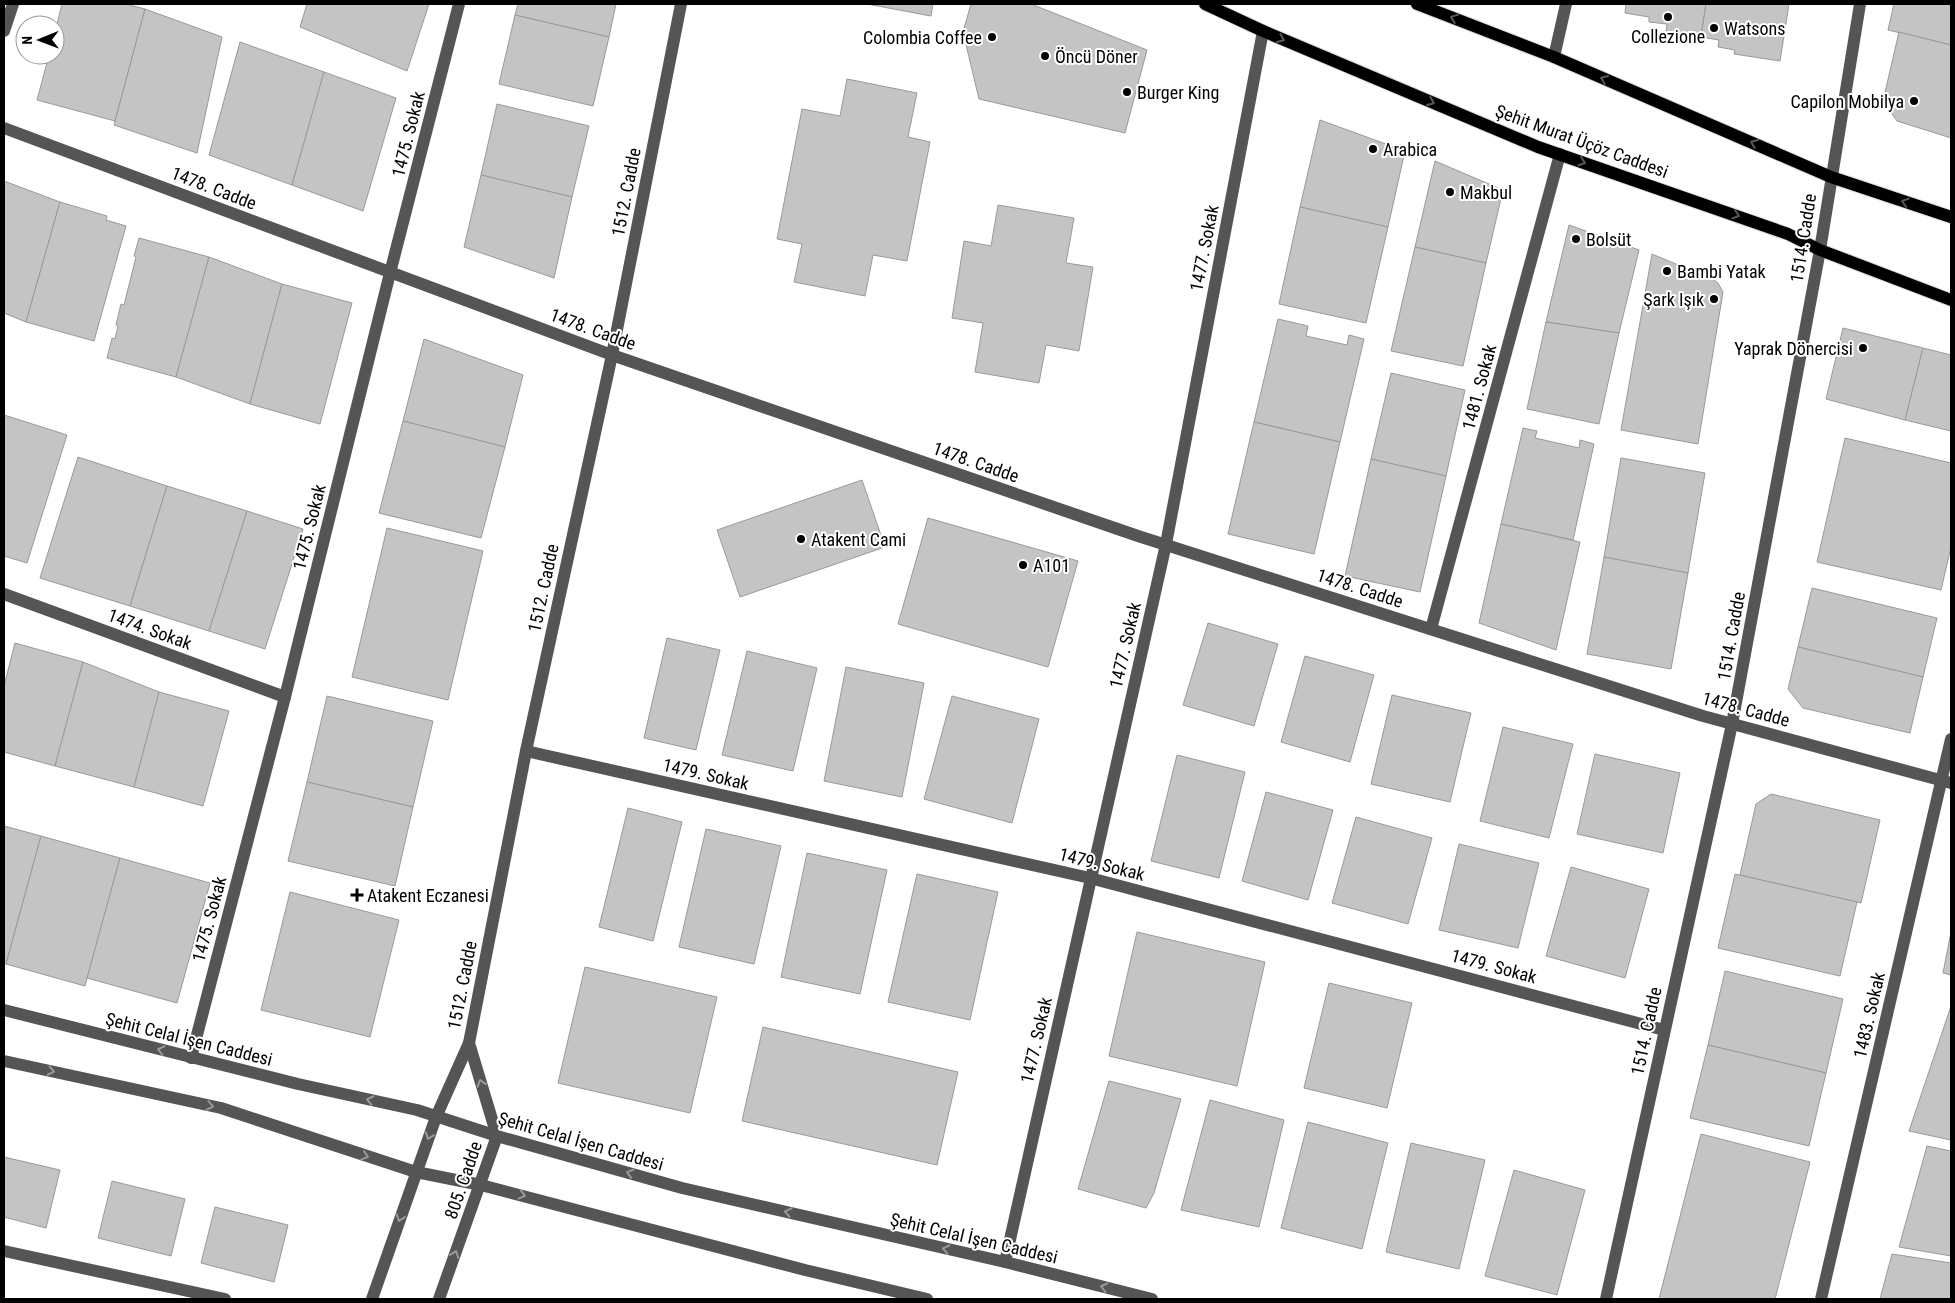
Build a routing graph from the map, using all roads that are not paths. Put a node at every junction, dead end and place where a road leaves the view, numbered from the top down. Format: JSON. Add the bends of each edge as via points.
{"nodes":[{"id":1,"x":13,"y":4,"type":"edge"},
{"id":2,"x":459,"y":4,"type":"edge"},
{"id":3,"x":681,"y":4,"type":"edge"},
{"id":4,"x":1206,"y":4,"type":"edge"},
{"id":5,"x":1417,"y":4,"type":"edge"},
{"id":6,"x":1566,"y":4,"type":"edge"},
{"id":7,"x":1860,"y":4,"type":"edge"},
{"id":8,"x":4,"y":31,"type":"edge"},
{"id":9,"x":1263,"y":31,"type":"junction"},
{"id":10,"x":1554,"y":57,"type":"junction"},
{"id":11,"x":4,"y":128,"type":"edge"},
{"id":12,"x":1560,"y":154,"type":"junction"},
{"id":13,"x":1830,"y":177,"type":"junction"},
{"id":14,"x":1951,"y":217,"type":"edge"},
{"id":15,"x":1820,"y":250,"type":"junction"},
{"id":16,"x":390,"y":273,"type":"junction"},
{"id":17,"x":1951,"y":300,"type":"edge"},
{"id":18,"x":612,"y":355,"type":"junction"},
{"id":19,"x":1166,"y":544,"type":"junction"},
{"id":20,"x":4,"y":594,"type":"edge"},
{"id":21,"x":1431,"y":629,"type":"junction"},
{"id":22,"x":285,"y":697,"type":"junction"},
{"id":23,"x":1732,"y":724,"type":"junction"},
{"id":24,"x":1951,"y":739,"type":"edge"},
{"id":25,"x":526,"y":751,"type":"junction"},
{"id":26,"x":1946,"y":782,"type":"edge"},
{"id":27,"x":1090,"y":878,"type":"junction"},
{"id":28,"x":4,"y":1010,"type":"edge"},
{"id":29,"x":1664,"y":1030,"type":"junction"},
{"id":30,"x":469,"y":1043,"type":"junction"},
{"id":31,"x":191,"y":1058,"type":"junction"},
{"id":32,"x":4,"y":1061,"type":"edge"},
{"id":33,"x":436,"y":1117,"type":"junction"},
{"id":34,"x":497,"y":1136,"type":"junction"},
{"id":35,"x":416,"y":1172,"type":"junction"},
{"id":36,"x":481,"y":1185,"type":"junction"},
{"id":37,"x":4,"y":1251,"type":"edge"},
{"id":38,"x":1005,"y":1262,"type":"junction"},
{"id":39,"x":225,"y":1299,"type":"edge"},
{"id":40,"x":372,"y":1299,"type":"edge"},
{"id":41,"x":439,"y":1299,"type":"edge"},
{"id":42,"x":927,"y":1299,"type":"edge"},
{"id":43,"x":1152,"y":1299,"type":"edge"},
{"id":44,"x":1606,"y":1299,"type":"edge"},
{"id":45,"x":1820,"y":1299,"type":"edge"}],
"edges":[{"from":1,"to":8,"type":"street"},
{"from":2,"to":16,"type":"street","name":"1475. Sokak"},
{"from":3,"to":18,"type":"street","name":"1512. Cadde"},
{"from":4,"to":9,"type":"main road","name":"Şehit Murat Üçöz Caddesi"},
{"from":10,"to":5,"type":"main road","one_way":true},
{"from":6,"to":10,"type":"street"},
{"from":7,"to":13,"type":"street","name":"1514. Cadde"},
{"from":9,"to":12,"type":"main road","name":"Şehit Murat Üçöz Caddesi","one_way":true},
{"from":9,"to":19,"type":"street","name":"1477. Sokak"},
{"from":13,"to":10,"type":"main road","one_way":true},
{"from":11,"to":16,"type":"street","name":"1478. Cadde"},
{"from":12,"to":15,"type":"main road","name":"Şehit Murat Üçöz Caddesi","one_way":true,"via":[[1788,234]]},
{"from":12,"to":21,"type":"street","name":"1481. Sokak"},
{"from":14,"to":13,"type":"main road","one_way":true},
{"from":13,"to":15,"type":"street","name":"1514. Cadde"},
{"from":15,"to":17,"type":"main road","name":"Şehit Murat Üçöz Caddesi"},
{"from":15,"to":23,"type":"street","name":"1514. Cadde"},
{"from":16,"to":18,"type":"street","name":"1478. Cadde"},
{"from":16,"to":22,"type":"street","name":"1475. Sokak"},
{"from":18,"to":19,"type":"street","name":"1478. Cadde"},
{"from":18,"to":25,"type":"street","name":"1512. Cadde"},
{"from":19,"to":21,"type":"street","name":"1478. Cadde"},
{"from":19,"to":27,"type":"street","name":"1477. Sokak"},
{"from":20,"to":22,"type":"street","name":"1474. Sokak"},
{"from":21,"to":23,"type":"street","name":"1478. Cadde"},
{"from":22,"to":31,"type":"street","name":"1475. Sokak"},
{"from":23,"to":26,"type":"street","name":"1478. Cadde"},
{"from":23,"to":29,"type":"street","name":"1514. Cadde"},
{"from":24,"to":26,"type":"street","name":"1483. Sokak"},
{"from":25,"to":27,"type":"street","name":"1479. Sokak"},
{"from":25,"to":30,"type":"street","name":"1512. Cadde"},
{"from":26,"to":45,"type":"street","name":"1483. Sokak"},
{"from":27,"to":29,"type":"street","name":"1479. Sokak"},
{"from":27,"to":38,"type":"street","name":"1477. Sokak"},
{"from":31,"to":28,"type":"street","name":"Şehit Celal İşen Caddesi","one_way":true},
{"from":29,"to":44,"type":"street","name":"1514. Cadde"},
{"from":30,"to":33,"type":"street","name":"1512. Cadde"},
{"from":34,"to":30,"type":"street","name":"805. Cadde","one_way":true},
{"from":33,"to":31,"type":"street","name":"Şehit Celal İşen Caddesi","one_way":true},
{"from":32,"to":35,"type":"street","one_way":true,"via":[[221,1108]]},
{"from":33,"to":34,"type":"street","name":"Şehit Celal İşen Caddesi"},
{"from":33,"to":35,"type":"street","name":"1512. Cadde","one_way":true},
{"from":34,"to":36,"type":"street","name":"805. Cadde"},
{"from":38,"to":34,"type":"street","name":"Şehit Celal İşen Caddesi","one_way":true,"via":[[682,1188]]},
{"from":35,"to":36,"type":"street"},
{"from":35,"to":40,"type":"street","one_way":true},
{"from":41,"to":36,"type":"street","name":"805. Cadde","one_way":true},
{"from":36,"to":42,"type":"street","one_way":true},
{"from":37,"to":39,"type":"street"},
{"from":43,"to":38,"type":"street","name":"Şehit Celal İşen Caddesi","one_way":true}]}
